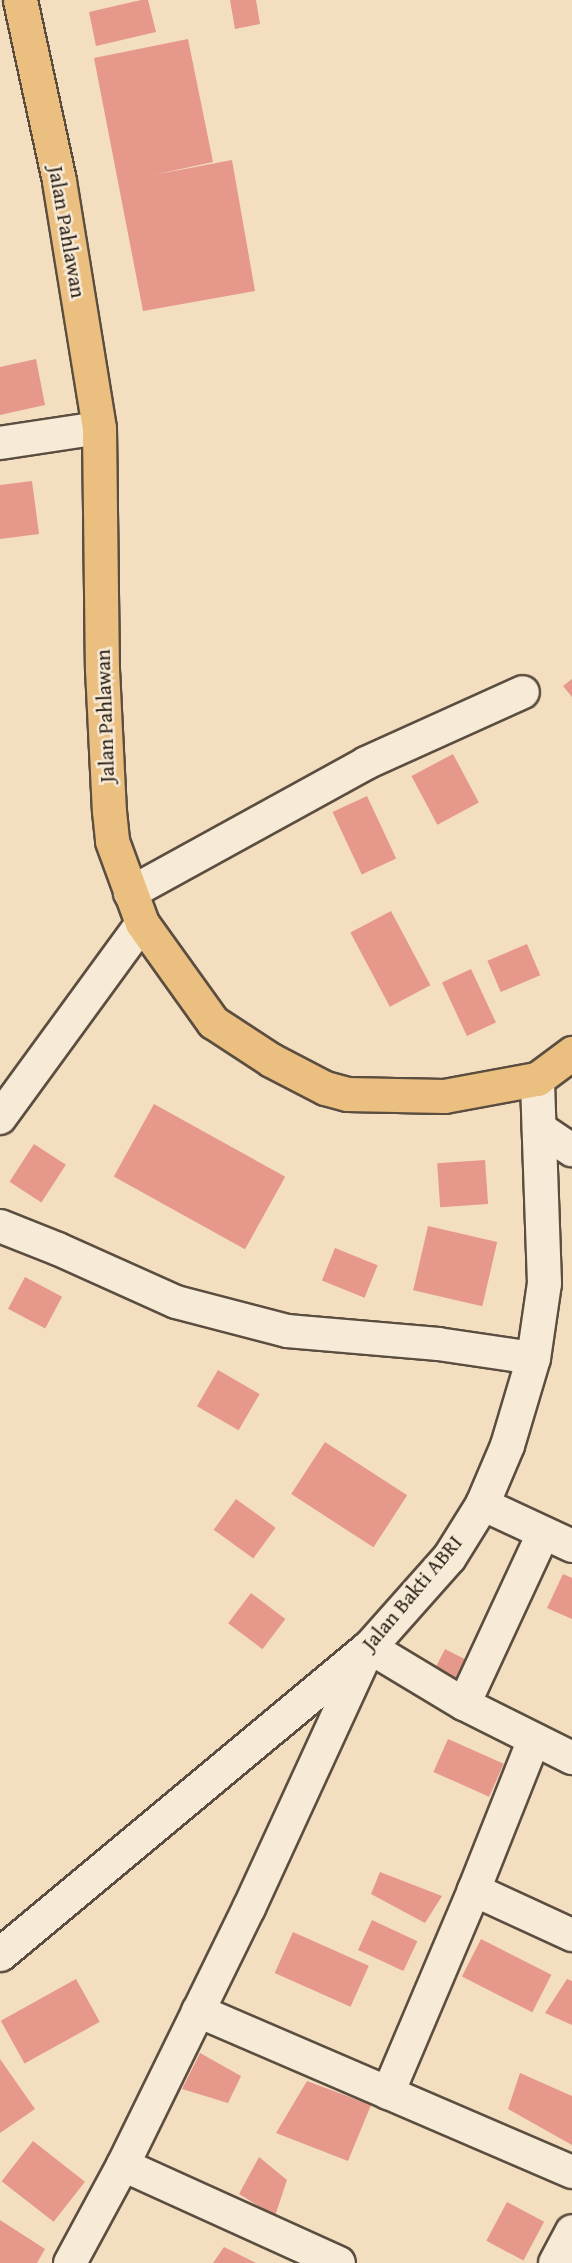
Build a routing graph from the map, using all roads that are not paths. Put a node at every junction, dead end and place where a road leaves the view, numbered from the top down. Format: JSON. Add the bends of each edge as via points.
{"nodes":[{"id":1,"x":20,"y":0,"type":"edge"},
{"id":2,"x":99,"y":428,"type":"junction"},
{"id":3,"x":0,"y":443,"type":"edge"},
{"id":4,"x":523,"y":692,"type":"dead end"},
{"id":5,"x":130,"y":893,"type":"junction"},
{"id":6,"x":142,"y":923,"type":"junction"},
{"id":7,"x":572,"y":1053,"type":"edge"},
{"id":8,"x":537,"y":1079,"type":"junction"},
{"id":9,"x":0,"y":1118,"type":"edge"},
{"id":10,"x":539,"y":1128,"type":"junction"},
{"id":11,"x":572,"y":1150,"type":"edge"},
{"id":12,"x":0,"y":1226,"type":"edge"},
{"id":13,"x":533,"y":1358,"type":"junction"},
{"id":14,"x":482,"y":1504,"type":"junction"},
{"id":15,"x":543,"y":1534,"type":"junction"},
{"id":16,"x":572,"y":1546,"type":"edge"},
{"id":17,"x":369,"y":1647,"type":"junction"},
{"id":18,"x":464,"y":1704,"type":"junction"},
{"id":19,"x":534,"y":1739,"type":"junction"},
{"id":20,"x":572,"y":1758,"type":"edge"},
{"id":21,"x":474,"y":1890,"type":"junction"},
{"id":22,"x":572,"y":1935,"type":"edge"},
{"id":23,"x":0,"y":1954,"type":"edge"},
{"id":24,"x":198,"y":2011,"type":"junction"},
{"id":25,"x":388,"y":2093,"type":"junction"},
{"id":26,"x":123,"y":2165,"type":"junction"},
{"id":27,"x":572,"y":2172,"type":"edge"},
{"id":28,"x":572,"y":2231,"type":"edge"},
{"id":29,"x":70,"y":2263,"type":"edge"},
{"id":30,"x":339,"y":2263,"type":"edge"},
{"id":31,"x":555,"y":2263,"type":"edge"}],
"edges":[{"from":1,"to":2,"type":"highway","name":"Jalan Pahlawan","via":[[59,181]]},
{"from":2,"to":3,"type":"street"},
{"from":2,"to":5,"type":"highway","name":"Jalan Pahlawan","via":[[102,669],[109,812],[112,840]]},
{"from":4,"to":5,"type":"street","via":[[366,763]]},
{"from":5,"to":6,"type":"highway","name":"Jalan Pahlawan"},
{"from":6,"to":8,"type":"highway","name":"Jalan Pahlawan","via":[[213,1022],[272,1060],[326,1088],[346,1095],[444,1096]]},
{"from":6,"to":9,"type":"street"},
{"from":7,"to":8,"type":"highway","name":"Jalan Pahlawan"},
{"from":8,"to":10,"type":"street","name":"Jalan Bakti ABRI"},
{"from":10,"to":11,"type":"street"},
{"from":10,"to":13,"type":"street","name":"Jalan Bakti ABRI","via":[[543,1283]]},
{"from":12,"to":13,"type":"street","via":[[176,1302],[287,1331],[438,1344]]},
{"from":13,"to":14,"type":"street","name":"Jalan Bakti ABRI","via":[[507,1445]]},
{"from":14,"to":15,"type":"street"},
{"from":14,"to":17,"type":"street","name":"Jalan Bakti ABRI","via":[[449,1557]]},
{"from":15,"to":16,"type":"street"},
{"from":15,"to":18,"type":"street"},
{"from":17,"to":18,"type":"street"},
{"from":17,"to":23,"type":"street","name":"Jalan Bakti ABRI"},
{"from":17,"to":24,"type":"street"},
{"from":18,"to":19,"type":"street"},
{"from":19,"to":20,"type":"street"},
{"from":19,"to":21,"type":"street"},
{"from":21,"to":22,"type":"street"},
{"from":21,"to":25,"type":"street"},
{"from":24,"to":25,"type":"street"},
{"from":24,"to":26,"type":"street"},
{"from":25,"to":27,"type":"street"},
{"from":26,"to":29,"type":"street"},
{"from":26,"to":30,"type":"street"},
{"from":28,"to":31,"type":"street"}]}
